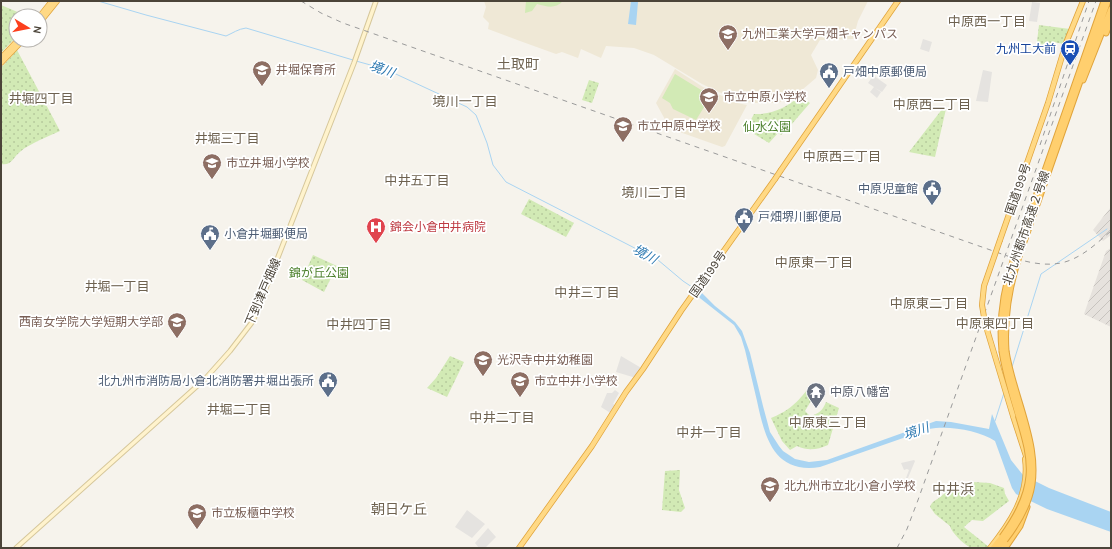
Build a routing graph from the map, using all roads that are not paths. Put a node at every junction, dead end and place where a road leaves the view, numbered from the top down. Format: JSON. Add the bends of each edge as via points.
{"nodes":[{"id":1,"x":57,"y":1,"type":"edge"},
{"id":2,"x":376,"y":1,"type":"edge"},
{"id":3,"x":898,"y":1,"type":"edge"},
{"id":4,"x":1083,"y":1,"type":"edge"},
{"id":5,"x":1104,"y":1,"type":"edge"},
{"id":6,"x":1108,"y":1,"type":"edge"},
{"id":7,"x":1111,"y":9,"type":"edge"},
{"id":8,"x":48,"y":12,"type":"edge"},
{"id":9,"x":1111,"y":20,"type":"edge"},
{"id":10,"x":1106,"y":33,"type":"dead end"},
{"id":11,"x":10,"y":48,"type":"edge"},
{"id":12,"x":15,"y":48,"type":"edge"},
{"id":13,"x":1,"y":58,"type":"edge"},
{"id":14,"x":1,"y":63,"type":"edge"},
{"id":15,"x":1073,"y":101,"type":"junction"},
{"id":16,"x":1018,"y":252,"type":"junction"},
{"id":17,"x":1004,"y":351,"type":"junction"},
{"id":18,"x":1028,"y":476,"type":"junction"},
{"id":19,"x":1029,"y":498,"type":"junction"},
{"id":20,"x":1003,"y":538,"type":"junction"},
{"id":21,"x":16,"y":548,"type":"edge"},
{"id":22,"x":519,"y":548,"type":"edge"},
{"id":23,"x":990,"y":548,"type":"edge"},
{"id":24,"x":993,"y":548,"type":"edge"},
{"id":25,"x":998,"y":548,"type":"edge"},
{"id":26,"x":1002,"y":548,"type":"edge"},
{"id":27,"x":1005,"y":548,"type":"edge"}],
"edges":[{"from":1,"to":8,"type":"highway"},
{"from":2,"to":21,"type":"main road","name":"下到津戸畑線","via":[[253,321],[205,379]]},
{"from":3,"to":22,"type":"highway","name":"国道199号","bridge":true},
{"from":4,"to":18,"type":"highway","name":"国道199号","bridge":true,"via":[[1066,43],[1048,103],[984,286],[982,305],[985,323],[1023,449]]},
{"from":5,"to":16,"type":"highway","name":"北九州都市高速２号線"},
{"from":6,"to":15,"type":"highway"},
{"from":7,"to":15,"type":"highway","via":[[1088,72]]},
{"from":9,"to":10,"type":"highway"},
{"from":11,"to":13,"type":"highway"},
{"from":12,"to":14,"type":"highway"},
{"from":15,"to":16,"type":"highway","name":"北九州都市高速２号線"},
{"from":16,"to":17,"type":"highway","name":"北九州都市高速２号線","bridge":true,"via":[[1003,302],[1001,327]]},
{"from":17,"to":19,"type":"highway","name":"北九州都市高速２号線","bridge":true,"via":[[1033,456],[1034,476]]},
{"from":17,"to":20,"type":"highway","name":"北九州都市高速２号線","bridge":true,"via":[[1007,376],[1026,442],[1029,476],[1025,496]]},
{"from":18,"to":23,"type":"highway","name":"国道199号","via":[[1020,501],[1004,530]]},
{"from":18,"to":26,"type":"highway","name":"国道199号","bridge":true,"via":[[1027,505]]},
{"from":19,"to":20,"type":"highway","name":"北九州都市高速２号線","bridge":true,"via":[[1020,518]]},
{"from":19,"to":27,"type":"highway","bridge":true,"via":[[1020,526]]},
{"from":20,"to":24,"type":"highway","name":"北九州都市高速２号線"},
{"from":20,"to":25,"type":"highway","name":"北九州都市高速２号線"}]}
